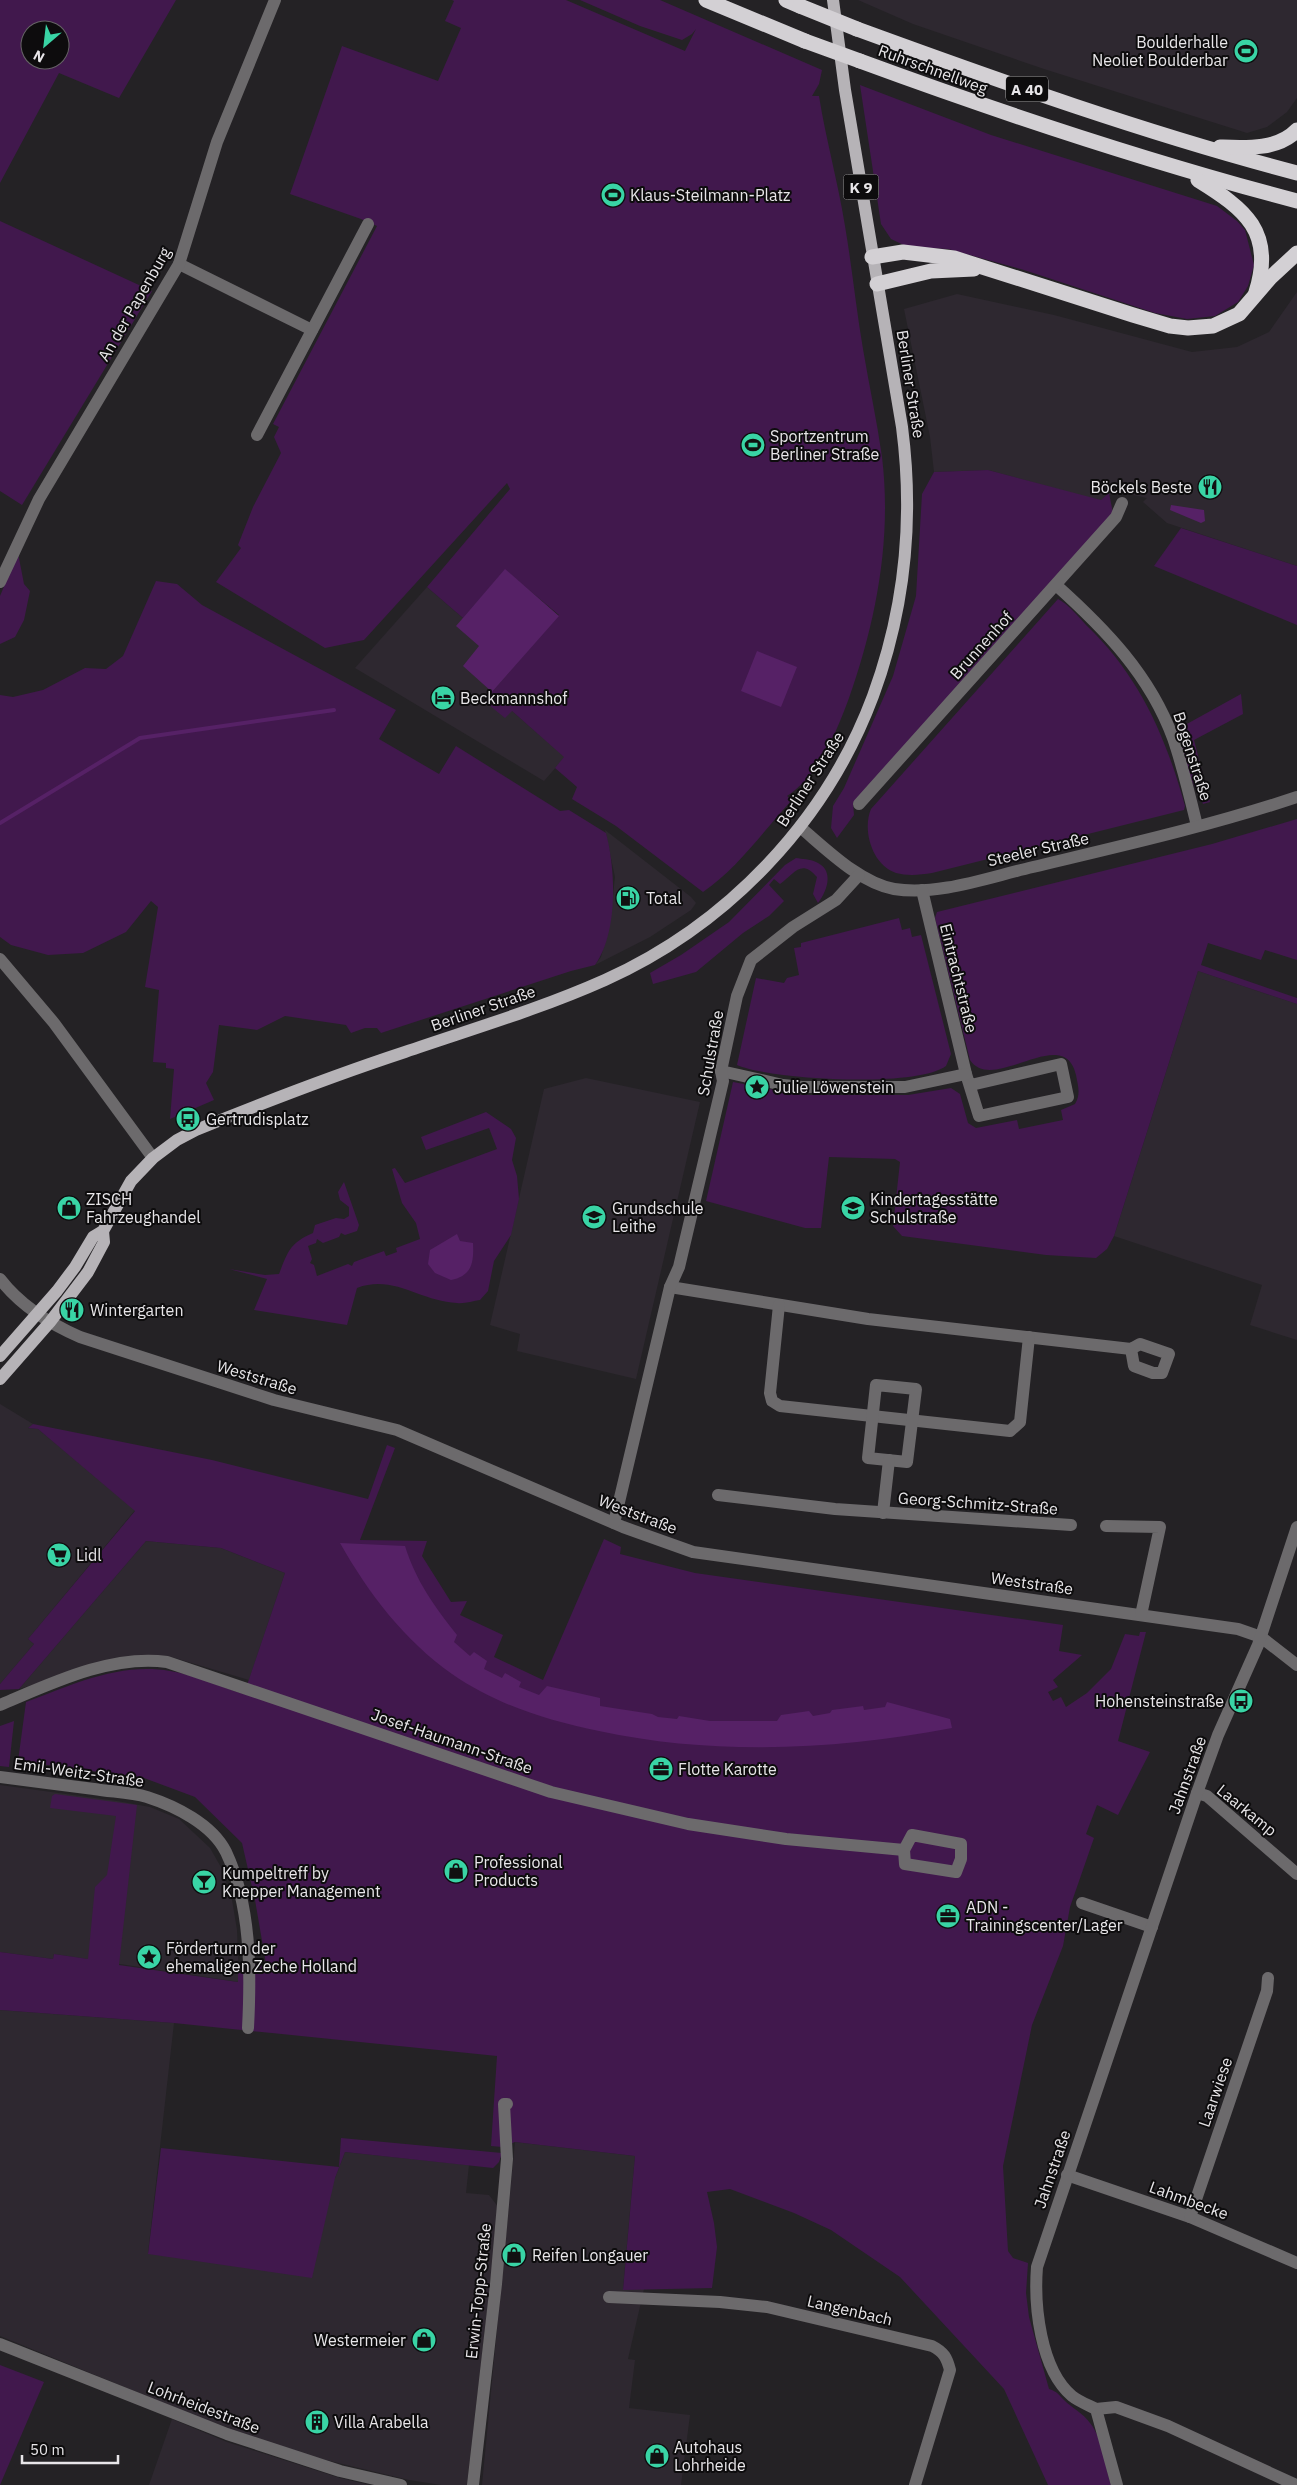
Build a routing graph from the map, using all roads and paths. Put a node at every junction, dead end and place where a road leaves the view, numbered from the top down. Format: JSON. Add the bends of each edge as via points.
{"nodes":[{"id":1,"x":275,"y":0,"type":"edge"},
{"id":2,"x":706,"y":0,"type":"edge"},
{"id":3,"x":833,"y":0,"type":"edge"},
{"id":4,"x":793,"y":3,"type":"edge"},
{"id":5,"x":1297,"y":130,"type":"edge"},
{"id":6,"x":1197,"y":146,"type":"junction"},
{"id":7,"x":1183,"y":171,"type":"junction"},
{"id":8,"x":1297,"y":173,"type":"edge"},
{"id":9,"x":1297,"y":201,"type":"edge"},
{"id":10,"x":368,"y":224,"type":"dead end"},
{"id":11,"x":1297,"y":253,"type":"edge"},
{"id":12,"x":872,"y":256,"type":"junction"},
{"id":13,"x":179,"y":264,"type":"junction"},
{"id":14,"x":991,"y":270,"type":"junction"},
{"id":15,"x":877,"y":284,"type":"junction"},
{"id":16,"x":1254,"y":296,"type":"junction"},
{"id":17,"x":312,"y":330,"type":"junction"},
{"id":18,"x":257,"y":435,"type":"dead end"},
{"id":19,"x":1122,"y":503,"type":"dead end"},
{"id":20,"x":0,"y":582,"type":"edge"},
{"id":21,"x":1056,"y":585,"type":"junction"},
{"id":22,"x":1297,"y":797,"type":"edge"},
{"id":23,"x":859,"y":804,"type":"dead end"},
{"id":24,"x":800,"y":826,"type":"junction"},
{"id":25,"x":1197,"y":826,"type":"junction"},
{"id":26,"x":859,"y":875,"type":"junction"},
{"id":27,"x":922,"y":890,"type":"junction"},
{"id":28,"x":0,"y":959,"type":"edge"},
{"id":29,"x":721,"y":1071,"type":"junction"},
{"id":30,"x":968,"y":1080,"type":"junction"},
{"id":31,"x":153,"y":1158,"type":"junction"},
{"id":32,"x":103,"y":1231,"type":"junction"},
{"id":33,"x":0,"y":1279,"type":"edge"},
{"id":34,"x":670,"y":1287,"type":"junction"},
{"id":35,"x":779,"y":1305,"type":"junction"},
{"id":36,"x":38,"y":1313,"type":"junction"},
{"id":37,"x":50,"y":1322,"type":"junction"},
{"id":38,"x":1029,"y":1338,"type":"junction"},
{"id":39,"x":1131,"y":1349,"type":"dead end"},
{"id":40,"x":0,"y":1356,"type":"edge"},
{"id":41,"x":0,"y":1380,"type":"edge"},
{"id":42,"x":873,"y":1417,"type":"junction"},
{"id":43,"x":912,"y":1421,"type":"junction"},
{"id":44,"x":888,"y":1460,"type":"junction"},
{"id":45,"x":718,"y":1495,"type":"dead end"},
{"id":46,"x":883,"y":1513,"type":"junction"},
{"id":47,"x":614,"y":1523,"type":"junction"},
{"id":48,"x":1071,"y":1525,"type":"dead end"},
{"id":49,"x":1106,"y":1526,"type":"dead end"},
{"id":50,"x":1297,"y":1527,"type":"edge"},
{"id":51,"x":1141,"y":1615,"type":"junction"},
{"id":52,"x":1261,"y":1637,"type":"junction"},
{"id":53,"x":1297,"y":1665,"type":"edge"},
{"id":54,"x":0,"y":1705,"type":"edge"},
{"id":55,"x":0,"y":1778,"type":"edge"},
{"id":56,"x":1197,"y":1793,"type":"junction"},
{"id":57,"x":904,"y":1850,"type":"junction"},
{"id":58,"x":1297,"y":1874,"type":"edge"},
{"id":59,"x":1082,"y":1903,"type":"dead end"},
{"id":60,"x":1152,"y":1927,"type":"junction"},
{"id":61,"x":1268,"y":1978,"type":"dead end"},
{"id":62,"x":248,"y":2028,"type":"dead end"},
{"id":63,"x":507,"y":2104,"type":"dead end"},
{"id":64,"x":1067,"y":2175,"type":"junction"},
{"id":65,"x":1190,"y":2217,"type":"junction"},
{"id":66,"x":1297,"y":2263,"type":"edge"},
{"id":67,"x":608,"y":2297,"type":"dead end"},
{"id":68,"x":0,"y":2344,"type":"edge"},
{"id":69,"x":1096,"y":2408,"type":"junction"},
{"id":70,"x":401,"y":2485,"type":"edge"},
{"id":71,"x":473,"y":2485,"type":"edge"},
{"id":72,"x":915,"y":2485,"type":"edge"},
{"id":73,"x":1117,"y":2485,"type":"edge"},
{"id":74,"x":1296,"y":2485,"type":"edge"}],
"edges":[{"from":1,"to":13,"type":"street","name":"An der Papenburg","via":[[217,142]]},
{"from":2,"to":7,"type":"highway","name":"Ruhrschnellweg","number":"A 40","bridge":true,"via":[[805,41],[1040,126]]},
{"from":3,"to":12,"type":"main road","name":"Berliner Straße","number":"K 9"},
{"from":4,"to":6,"type":"highway","name":"Ruhrschnellweg","number":"A 40","bridge":true,"via":[[956,65]]},
{"from":5,"to":6,"type":"highway","via":[[1288,138],[1266,146]]},
{"from":6,"to":8,"type":"highway","name":"Ruhrschnellweg","number":"A 40"},
{"from":7,"to":9,"type":"highway","name":"Ruhrschnellweg","number":"A 40"},
{"from":7,"to":16,"type":"highway","via":[[1242,210],[1254,225],[1263,258]]},
{"from":10,"to":17,"type":"street"},
{"from":11,"to":16,"type":"highway"},
{"from":12,"to":14,"type":"highway","via":[[903,252],[932,254]]},
{"from":12,"to":15,"type":"main road","name":"Berliner Straße","number":"K 9"},
{"from":13,"to":17,"type":"street"},
{"from":13,"to":20,"type":"street","name":"An der Papenburg","via":[[40,499]]},
{"from":14,"to":15,"type":"highway","via":[[931,271]]},
{"from":14,"to":16,"type":"highway","via":[[1160,323],[1188,328],[1227,321],[1239,314]]},
{"from":15,"to":24,"type":"main road","name":"Berliner Straße","number":"K 9","via":[[907,461],[907,543],[901,592],[885,662],[857,737],[832,781]]},
{"from":17,"to":18,"type":"street"},
{"from":19,"to":21,"type":"street","name":"Brunnenhof","via":[[1116,518]]},
{"from":21,"to":23,"type":"street","name":"Brunnenhof"},
{"from":21,"to":25,"type":"street","name":"Bogenstraße","via":[[1114,641],[1154,696],[1173,738]]},
{"from":22,"to":25,"type":"street","name":"Steeler Straße"},
{"from":24,"to":26,"type":"street","name":"Steeler Straße"},
{"from":24,"to":31,"type":"main road","name":"Berliner Straße","number":"K 9","via":[[761,872],[715,913],[657,953],[608,979],[363,1066],[196,1130]]},
{"from":25,"to":27,"type":"street","name":"Steeler Straße","via":[[966,883]]},
{"from":26,"to":27,"type":"street","name":"Steeler Straße","via":[[893,889]]},
{"from":26,"to":29,"type":"street","name":"Schulstraße","via":[[836,900],[751,960],[737,996]]},
{"from":27,"to":30,"type":"street","name":"Eintrachtstraße"},
{"from":28,"to":31,"type":"street","via":[[54,1023]]},
{"from":29,"to":30,"type":"street","via":[[802,1087],[905,1088]]},
{"from":29,"to":34,"type":"street","name":"Schulstraße","via":[[723,1081],[706,1159],[679,1266]]},
{"from":30,"to":30,"type":"street","via":[[979,1116],[1068,1096],[1061,1064]]},
{"from":31,"to":32,"type":"main road","name":"Berliner Straße","number":"K 9","via":[[131,1181]]},
{"from":32,"to":36,"type":"main road","name":"Berliner Straße","number":"K 9","via":[[94,1237]]},
{"from":32,"to":37,"type":"main road","name":"Berliner Straße","number":"K 9","via":[[104,1242],[88,1272]]},
{"from":33,"to":36,"type":"street","name":"Weststraße"},
{"from":34,"to":35,"type":"street"},
{"from":34,"to":47,"type":"street","name":"Schulstraße"},
{"from":35,"to":38,"type":"street"},
{"from":35,"to":42,"type":"street","via":[[770,1393],[772,1401],[780,1406]]},
{"from":36,"to":37,"type":"street","name":"Weststraße"},
{"from":36,"to":40,"type":"main road","number":"K 9"},
{"from":37,"to":41,"type":"main road","number":"K 9"},
{"from":37,"to":47,"type":"street","name":"Weststraße","via":[[106,1346],[274,1400],[397,1430]]},
{"from":38,"to":39,"type":"street"},
{"from":38,"to":43,"type":"street","via":[[1020,1422],[1014,1430]]},
{"from":42,"to":43,"type":"street"},
{"from":42,"to":43,"type":"street","via":[[876,1385],[916,1388]]},
{"from":42,"to":44,"type":"street","via":[[868,1458]]},
{"from":43,"to":44,"type":"street","via":[[907,1462]]},
{"from":44,"to":46,"type":"street","name":"Georg-Schmitz-Straße"},
{"from":45,"to":46,"type":"street","name":"Georg-Schmitz-Straße"},
{"from":46,"to":48,"type":"street","name":"Georg-Schmitz-Straße"},
{"from":47,"to":51,"type":"street","name":"Weststraße","via":[[693,1552]]},
{"from":49,"to":51,"type":"street","via":[[1160,1527]]},
{"from":50,"to":52,"type":"street"},
{"from":51,"to":52,"type":"street","name":"Weststraße","via":[[1231,1628]]},
{"from":52,"to":53,"type":"street","name":"Weststraße"},
{"from":52,"to":56,"type":"street","name":"Jahnstraße","via":[[1218,1735]]},
{"from":54,"to":57,"type":"street","name":"Josef-Haumann-Straße","via":[[95,1670],[123,1663],[167,1662],[560,1795],[698,1826],[786,1839]]},
{"from":55,"to":62,"type":"street","name":"Emil-Weitz-Straße","via":[[146,1797],[193,1818],[216,1839],[226,1852],[246,1929],[250,1967]]},
{"from":56,"to":58,"type":"street","name":"Laarkamp","via":[[1207,1796]]},
{"from":56,"to":60,"type":"street","name":"Jahnstraße"},
{"from":57,"to":57,"type":"street","via":[[905,1864],[922,1867],[956,1872],[961,1859],[961,1844],[912,1835]]},
{"from":59,"to":60,"type":"street"},
{"from":60,"to":64,"type":"street","name":"Jahnstraße"},
{"from":61,"to":65,"type":"street","name":"Laarwiese","via":[[1267,1991]]},
{"from":63,"to":71,"type":"street","name":"Erwin-Topp-Straße","via":[[504,2104],[507,2159],[496,2284]]},
{"from":64,"to":65,"type":"street","name":"Lahmbecke"},
{"from":64,"to":69,"type":"street","name":"Jahnstraße","via":[[1037,2267],[1037,2309],[1041,2341],[1060,2381],[1072,2396]]},
{"from":65,"to":66,"type":"street","name":"Lahmbecke"},
{"from":67,"to":72,"type":"street","name":"Langenbach","via":[[767,2307],[940,2350],[945,2354],[950,2370]]},
{"from":68,"to":70,"type":"street","name":"Lohrheidestraße","via":[[227,2434],[340,2470]]},
{"from":69,"to":73,"type":"street"},
{"from":69,"to":74,"type":"street","name":"Jahnstraße","via":[[1116,2407],[1168,2426]]}]}
